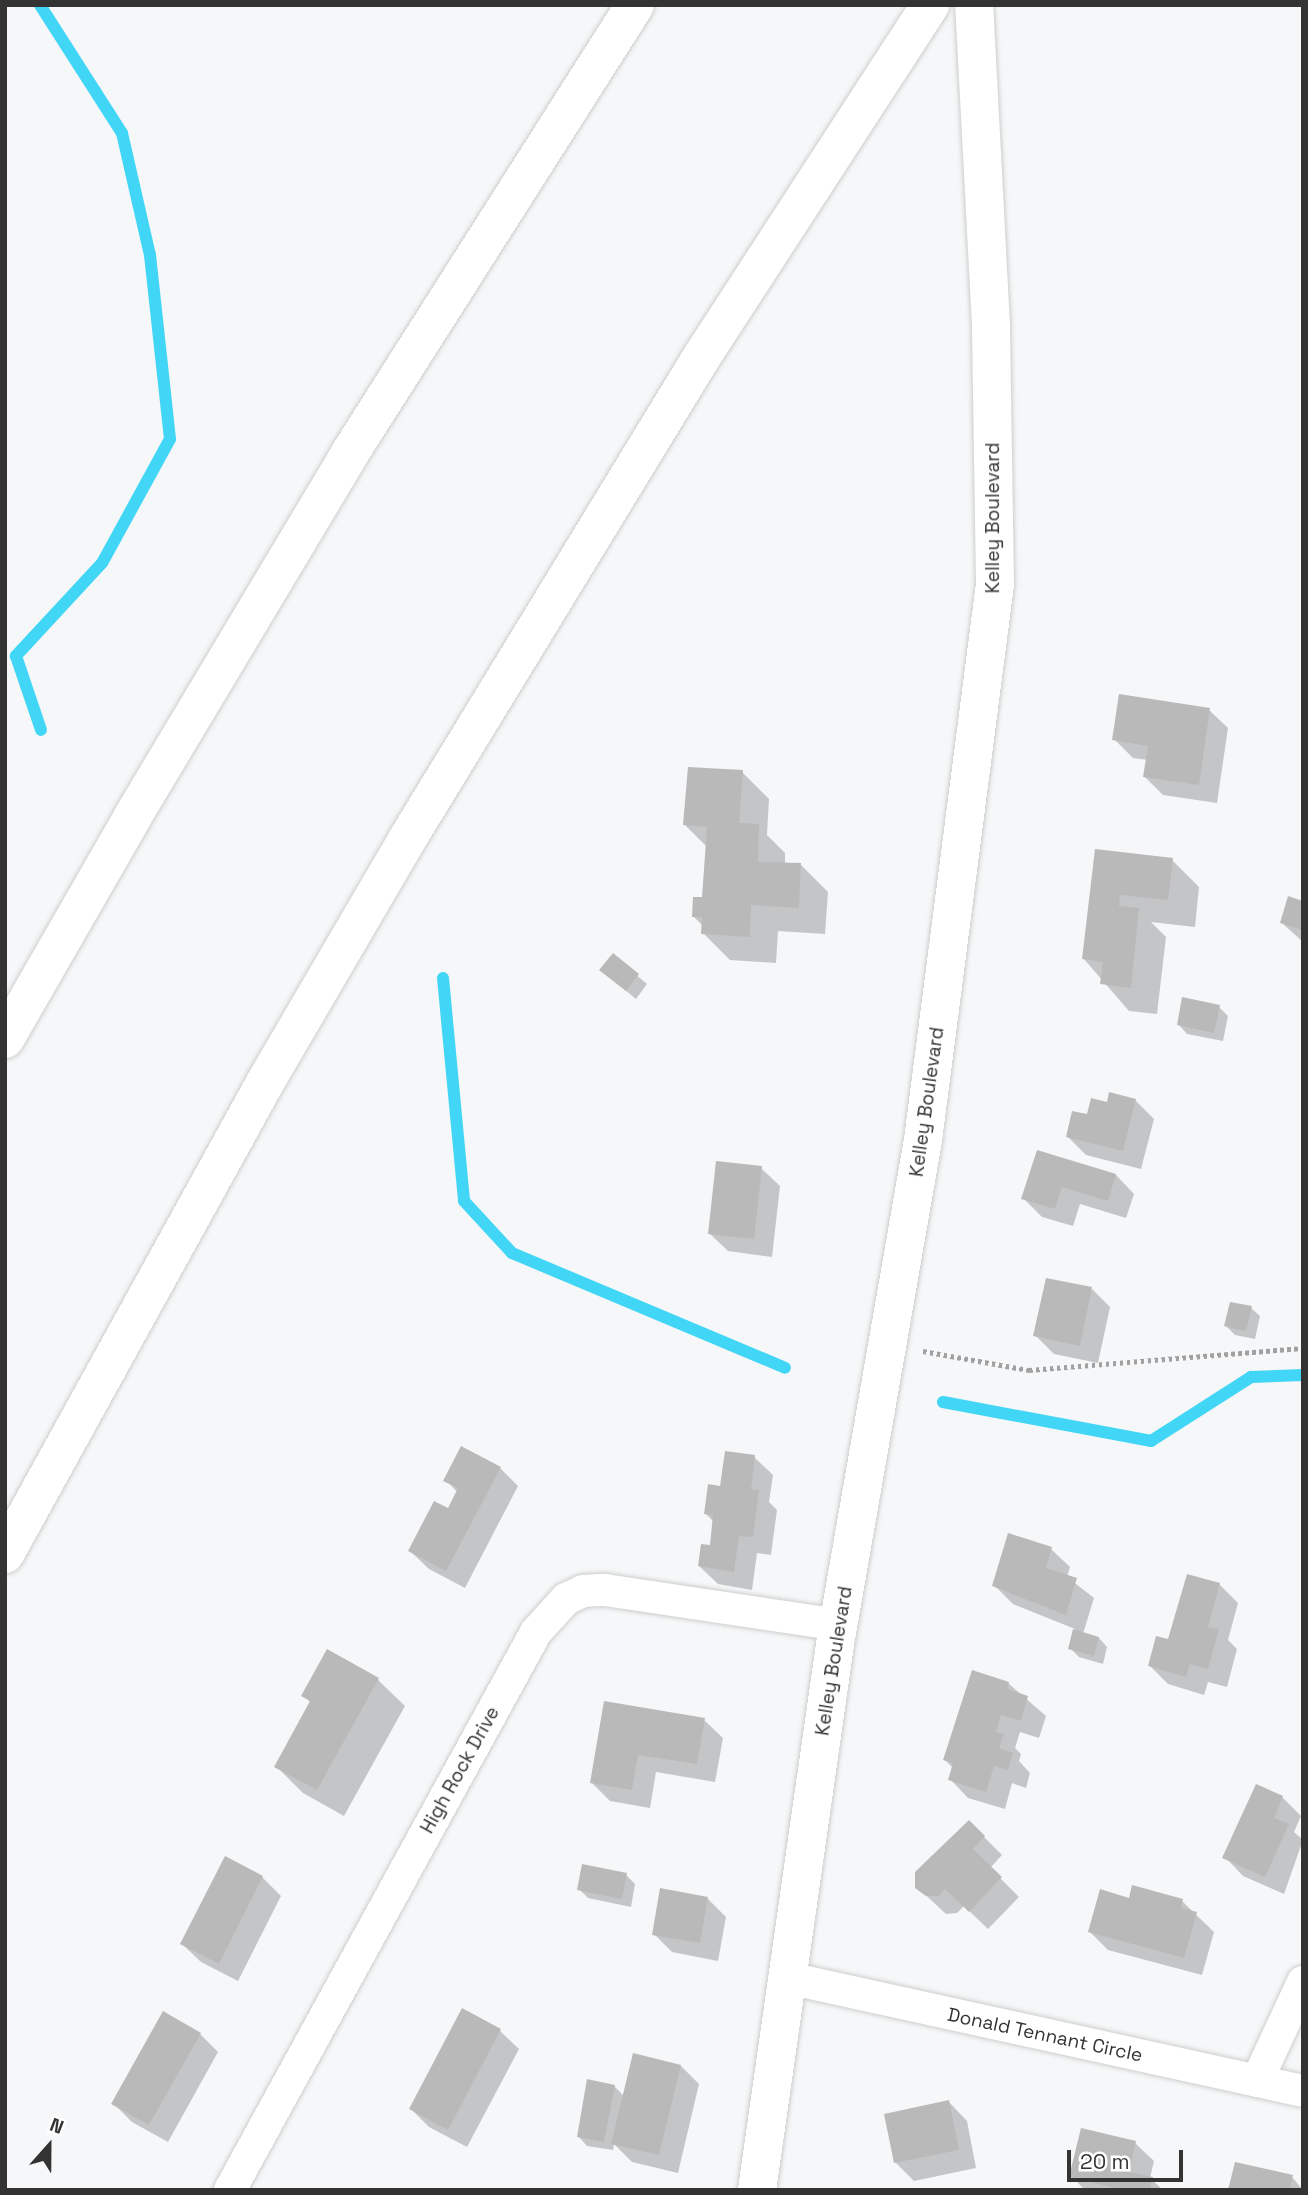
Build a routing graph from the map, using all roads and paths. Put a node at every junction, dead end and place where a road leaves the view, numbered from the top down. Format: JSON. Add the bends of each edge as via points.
{"nodes":[{"id":1,"x":635,"y":5,"type":"edge"},
{"id":2,"x":930,"y":5,"type":"edge"},
{"id":3,"x":974,"y":5,"type":"edge"},
{"id":4,"x":5,"y":1039,"type":"edge"},
{"id":5,"x":888,"y":1344,"type":"junction"},
{"id":6,"x":1303,"y":1348,"type":"edge"},
{"id":7,"x":5,"y":1554,"type":"edge"},
{"id":8,"x":839,"y":1625,"type":"junction"},
{"id":9,"x":788,"y":1978,"type":"junction"},
{"id":10,"x":1303,"y":1982,"type":"edge"},
{"id":11,"x":1257,"y":2081,"type":"junction"},
{"id":12,"x":1303,"y":2091,"type":"edge"},
{"id":13,"x":230,"y":2190,"type":"edge"},
{"id":14,"x":757,"y":2190,"type":"edge"}],
"edges":[{"from":1,"to":4,"type":"main road","via":[[350,453],[139,804]]},
{"from":2,"to":7,"type":"main road","via":[[708,346],[422,814],[266,1081]]},
{"from":3,"to":5,"type":"main road","name":"Kelley Boulevard","via":[[985,182],[995,584],[923,1140]]},
{"from":5,"to":6,"type":"path","via":[[1029,1370]]},
{"from":5,"to":8,"type":"main road","name":"Kelley Boulevard"},
{"from":8,"to":9,"type":"main road","name":"Kelley Boulevard"},
{"from":8,"to":13,"type":"street","name":"High Rock Drive","via":[[605,1590],[583,1591],[558,1607],[536,1632]]},
{"from":9,"to":11,"type":"street","name":"Donald Tennant Circle"},
{"from":9,"to":14,"type":"main road","name":"Kelley Boulevard"},
{"from":10,"to":11,"type":"street"},
{"from":11,"to":12,"type":"street","name":"Donald Tennant Circle"}]}
